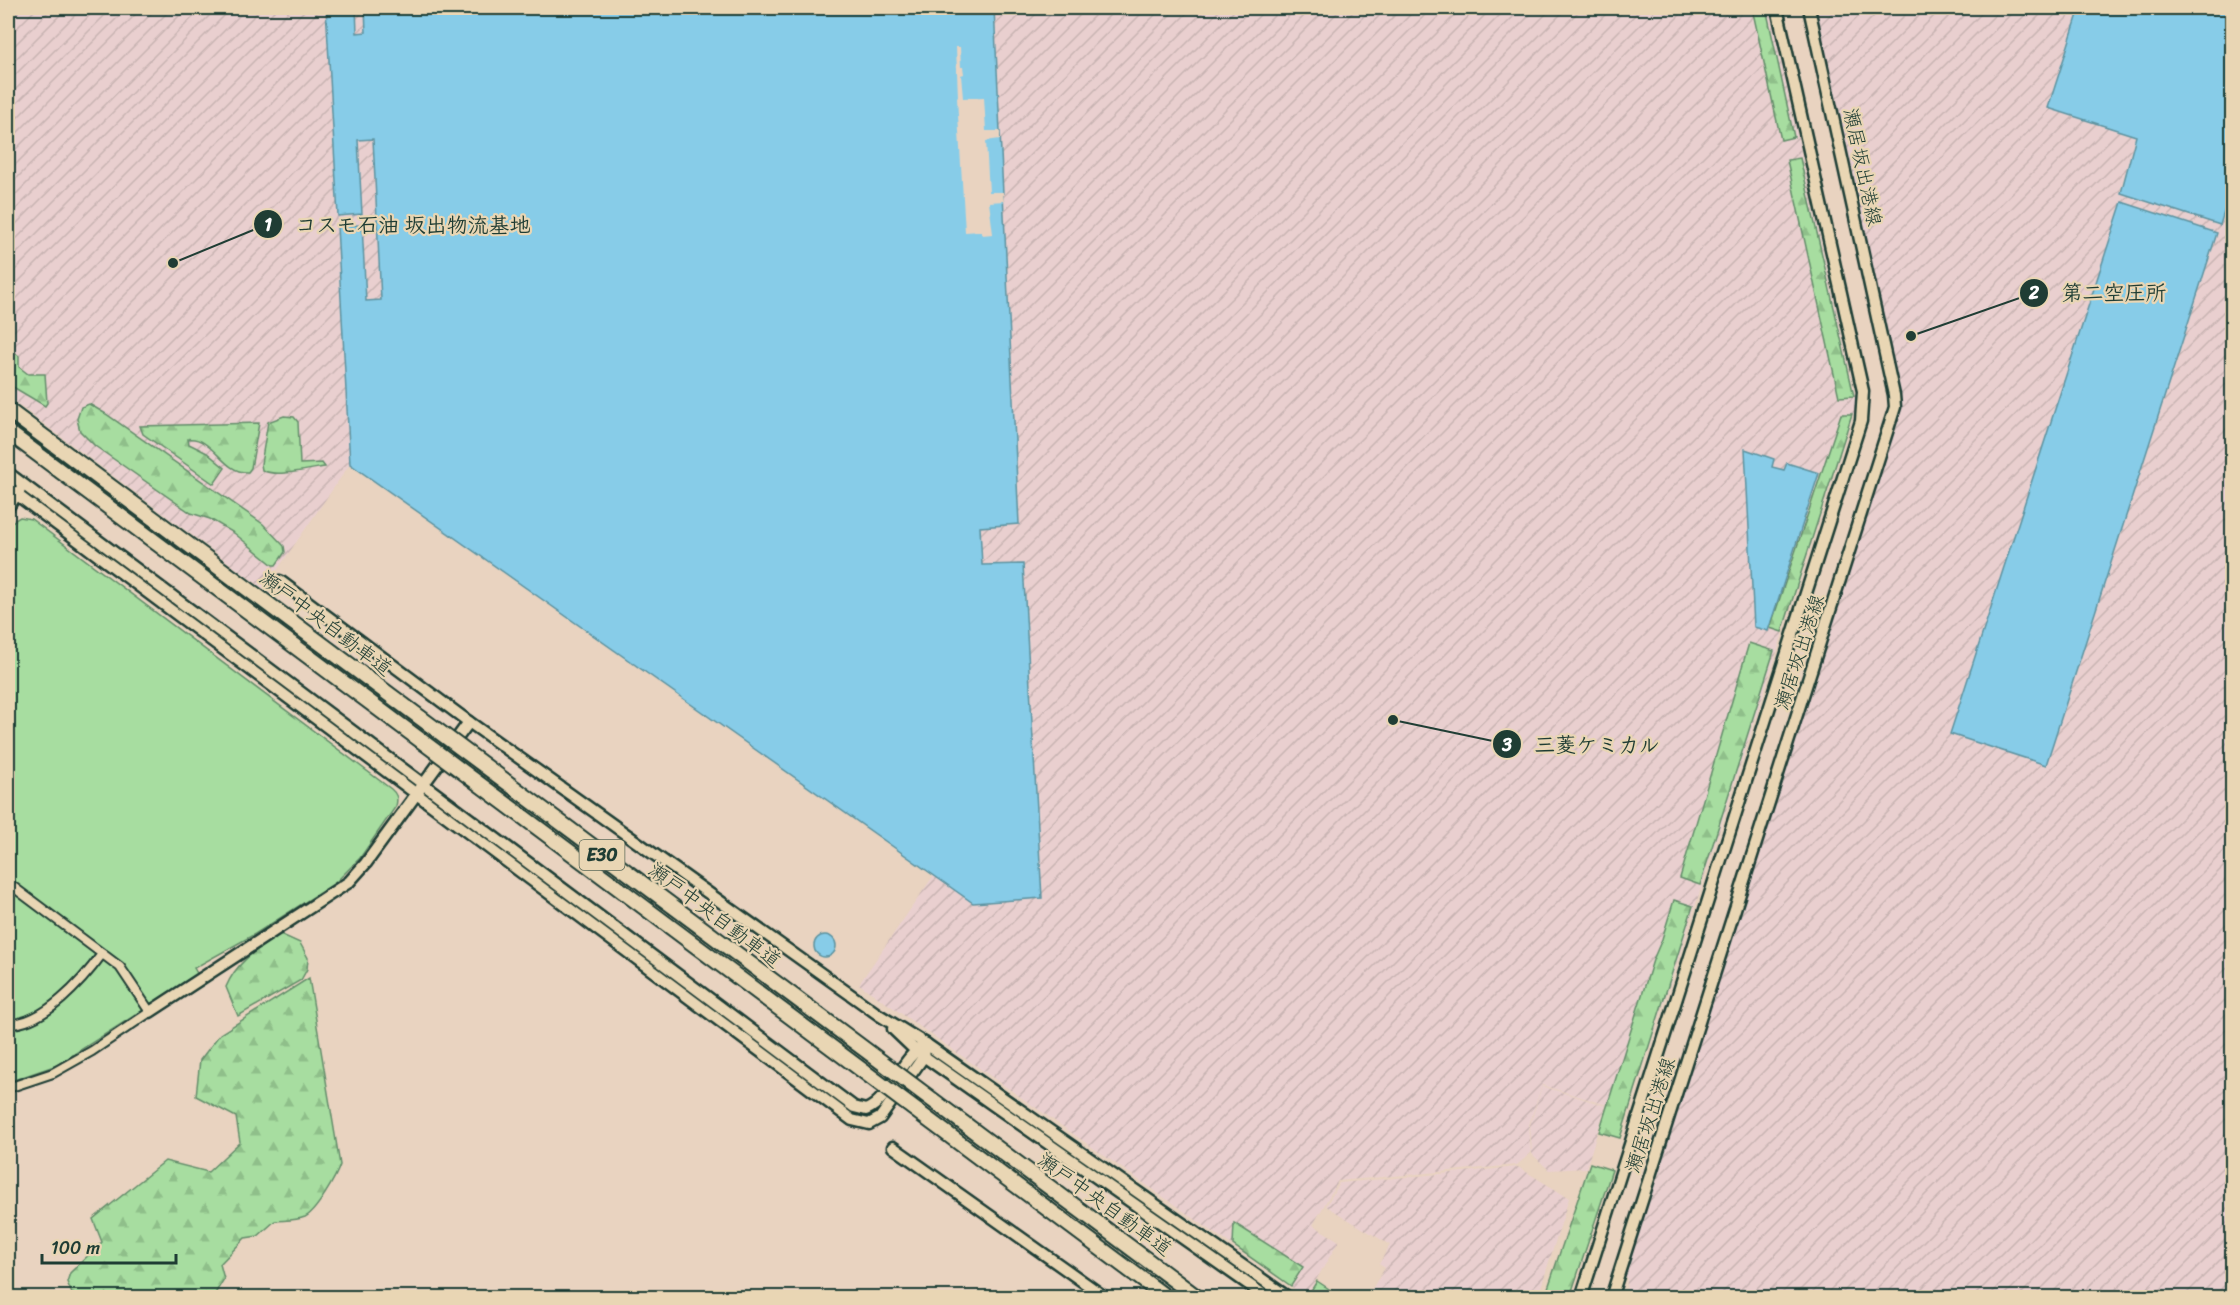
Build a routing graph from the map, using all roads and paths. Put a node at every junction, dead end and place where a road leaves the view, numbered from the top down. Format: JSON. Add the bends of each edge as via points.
{"nodes":[{"id":1,"x":1777,"y":8,"type":"edge"},
{"id":2,"x":1809,"y":8,"type":"edge"},
{"id":3,"x":8,"y":410,"type":"edge"},
{"id":4,"x":8,"y":432,"type":"edge"},
{"id":5,"x":8,"y":473,"type":"edge"},
{"id":6,"x":24,"y":485,"type":"junction"},
{"id":7,"x":12,"y":491,"type":"edge"},
{"id":8,"x":8,"y":507,"type":"edge"},
{"id":9,"x":280,"y":580,"type":"dead end"},
{"id":10,"x":469,"y":722,"type":"junction"},
{"id":11,"x":420,"y":789,"type":"junction"},
{"id":12,"x":8,"y":883,"type":"edge"},
{"id":13,"x":102,"y":954,"type":"junction"},
{"id":14,"x":150,"y":1012,"type":"junction"},
{"id":15,"x":879,"y":1015,"type":"junction"},
{"id":16,"x":8,"y":1024,"type":"edge"},
{"id":17,"x":926,"y":1044,"type":"junction"},
{"id":18,"x":919,"y":1053,"type":"junction"},
{"id":19,"x":8,"y":1088,"type":"edge"},
{"id":20,"x":893,"y":1147,"type":"dead end"},
{"id":21,"x":1106,"y":1298,"type":"edge"},
{"id":22,"x":1167,"y":1298,"type":"edge"},
{"id":23,"x":1198,"y":1298,"type":"edge"},
{"id":24,"x":1268,"y":1298,"type":"edge"},
{"id":25,"x":1289,"y":1298,"type":"edge"},
{"id":26,"x":1581,"y":1298,"type":"edge"},
{"id":27,"x":1611,"y":1298,"type":"edge"}],
"edges":[{"from":1,"to":26,"type":"street","name":"瀬居坂出港線","via":[[1863,405]]},
{"from":2,"to":27,"type":"street","name":"瀬居坂出港線","via":[[1895,407]]},
{"from":3,"to":23,"type":"highway","name":"瀬戸中央自動車道","number":"E30","bridge":true},
{"from":4,"to":22,"type":"highway","name":"瀬戸中央自動車道","number":"E30","bridge":true},
{"from":5,"to":6,"type":"street"},
{"from":6,"to":7,"type":"street"},
{"from":6,"to":11,"type":"street"},
{"from":7,"to":8,"type":"street"},
{"from":7,"to":11,"type":"street"},
{"from":9,"to":10,"type":"street"},
{"from":10,"to":11,"type":"street"},
{"from":10,"to":15,"type":"street"},
{"from":11,"to":14,"type":"street","via":[[349,882]]},
{"from":11,"to":18,"type":"street","via":[[852,1120],[869,1124],[880,1118]]},
{"from":12,"to":13,"type":"street"},
{"from":13,"to":14,"type":"street","via":[[120,967]]},
{"from":13,"to":16,"type":"street","via":[[65,997],[39,1014]]},
{"from":14,"to":19,"type":"street","via":[[53,1073]]},
{"from":15,"to":17,"type":"street"},
{"from":15,"to":18,"type":"street"},
{"from":17,"to":18,"type":"street"},
{"from":17,"to":25,"type":"street"},
{"from":18,"to":24,"type":"street"},
{"from":20,"to":21,"type":"street"}]}
